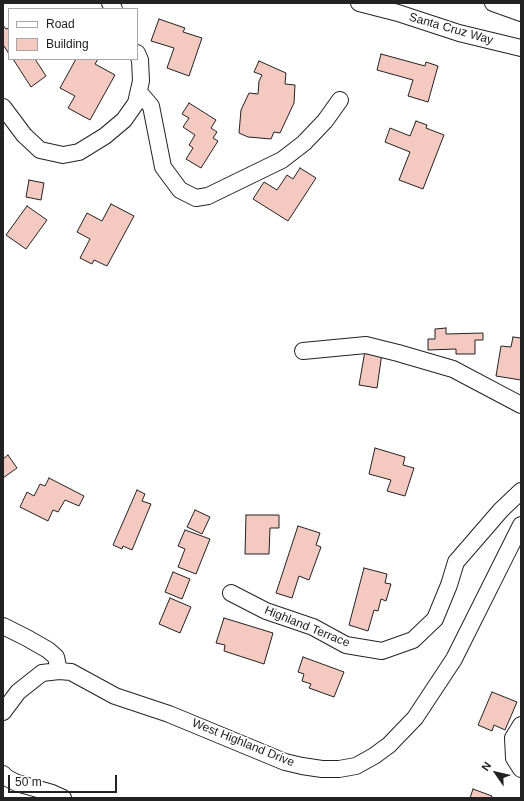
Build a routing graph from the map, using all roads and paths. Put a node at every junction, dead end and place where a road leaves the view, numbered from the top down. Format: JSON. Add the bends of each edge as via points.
{"nodes":[{"id":1,"x":359,"y":3,"type":"edge"},
{"id":2,"x":493,"y":3,"type":"edge"},
{"id":3,"x":521,"y":13,"type":"edge"},
{"id":4,"x":521,"y":48,"type":"edge"},
{"id":5,"x":138,"y":55,"type":"edge"},
{"id":6,"x":138,"y":92,"type":"junction"},
{"id":7,"x":340,"y":100,"type":"dead end"},
{"id":8,"x":3,"y":107,"type":"edge"},
{"id":9,"x":303,"y":351,"type":"dead end"},
{"id":10,"x":521,"y":405,"type":"edge"},
{"id":11,"x":521,"y":491,"type":"edge"},
{"id":12,"x":521,"y":525,"type":"edge"},
{"id":13,"x":231,"y":593,"type":"dead end"},
{"id":14,"x":3,"y":626,"type":"edge"},
{"id":15,"x":59,"y":671,"type":"junction"},
{"id":16,"x":3,"y":712,"type":"edge"},
{"id":17,"x":521,"y":725,"type":"edge"},
{"id":18,"x":521,"y":769,"type":"edge"},
{"id":19,"x":3,"y":774,"type":"edge"},
{"id":20,"x":63,"y":798,"type":"edge"}],
"edges":[{"from":1,"to":4,"type":"street","name":"Santa Cruz Way","via":[[459,33]]},
{"from":2,"to":3,"type":"street"},
{"from":5,"to":6,"type":"street","via":[[141,81]]},
{"from":6,"to":7,"type":"street","via":[[151,106],[163,167],[180,190],[196,198],[208,196],[282,160],[304,143]]},
{"from":6,"to":8,"type":"street","via":[[136,103],[124,120],[105,136],[72,154],[40,150],[24,135]]},
{"from":9,"to":10,"type":"street","via":[[366,345],[453,369]]},
{"from":11,"to":13,"type":"street","name":"Highland Terrace","via":[[456,562],[435,619],[413,640],[382,651],[346,645],[313,627],[266,611]]},
{"from":12,"to":15,"type":"street","name":"West Highland Drive","via":[[454,659],[415,718],[389,745],[356,766],[322,769],[285,762],[169,714],[115,696],[71,672]]},
{"from":14,"to":15,"type":"street","via":[[48,650],[56,657]]},
{"from":15,"to":16,"type":"street","name":"West Highland Drive","via":[[42,674],[29,682]]},
{"from":17,"to":18,"type":"street","via":[[513,738],[514,758]]},
{"from":19,"to":20,"type":"street","via":[[17,783]]}]}
